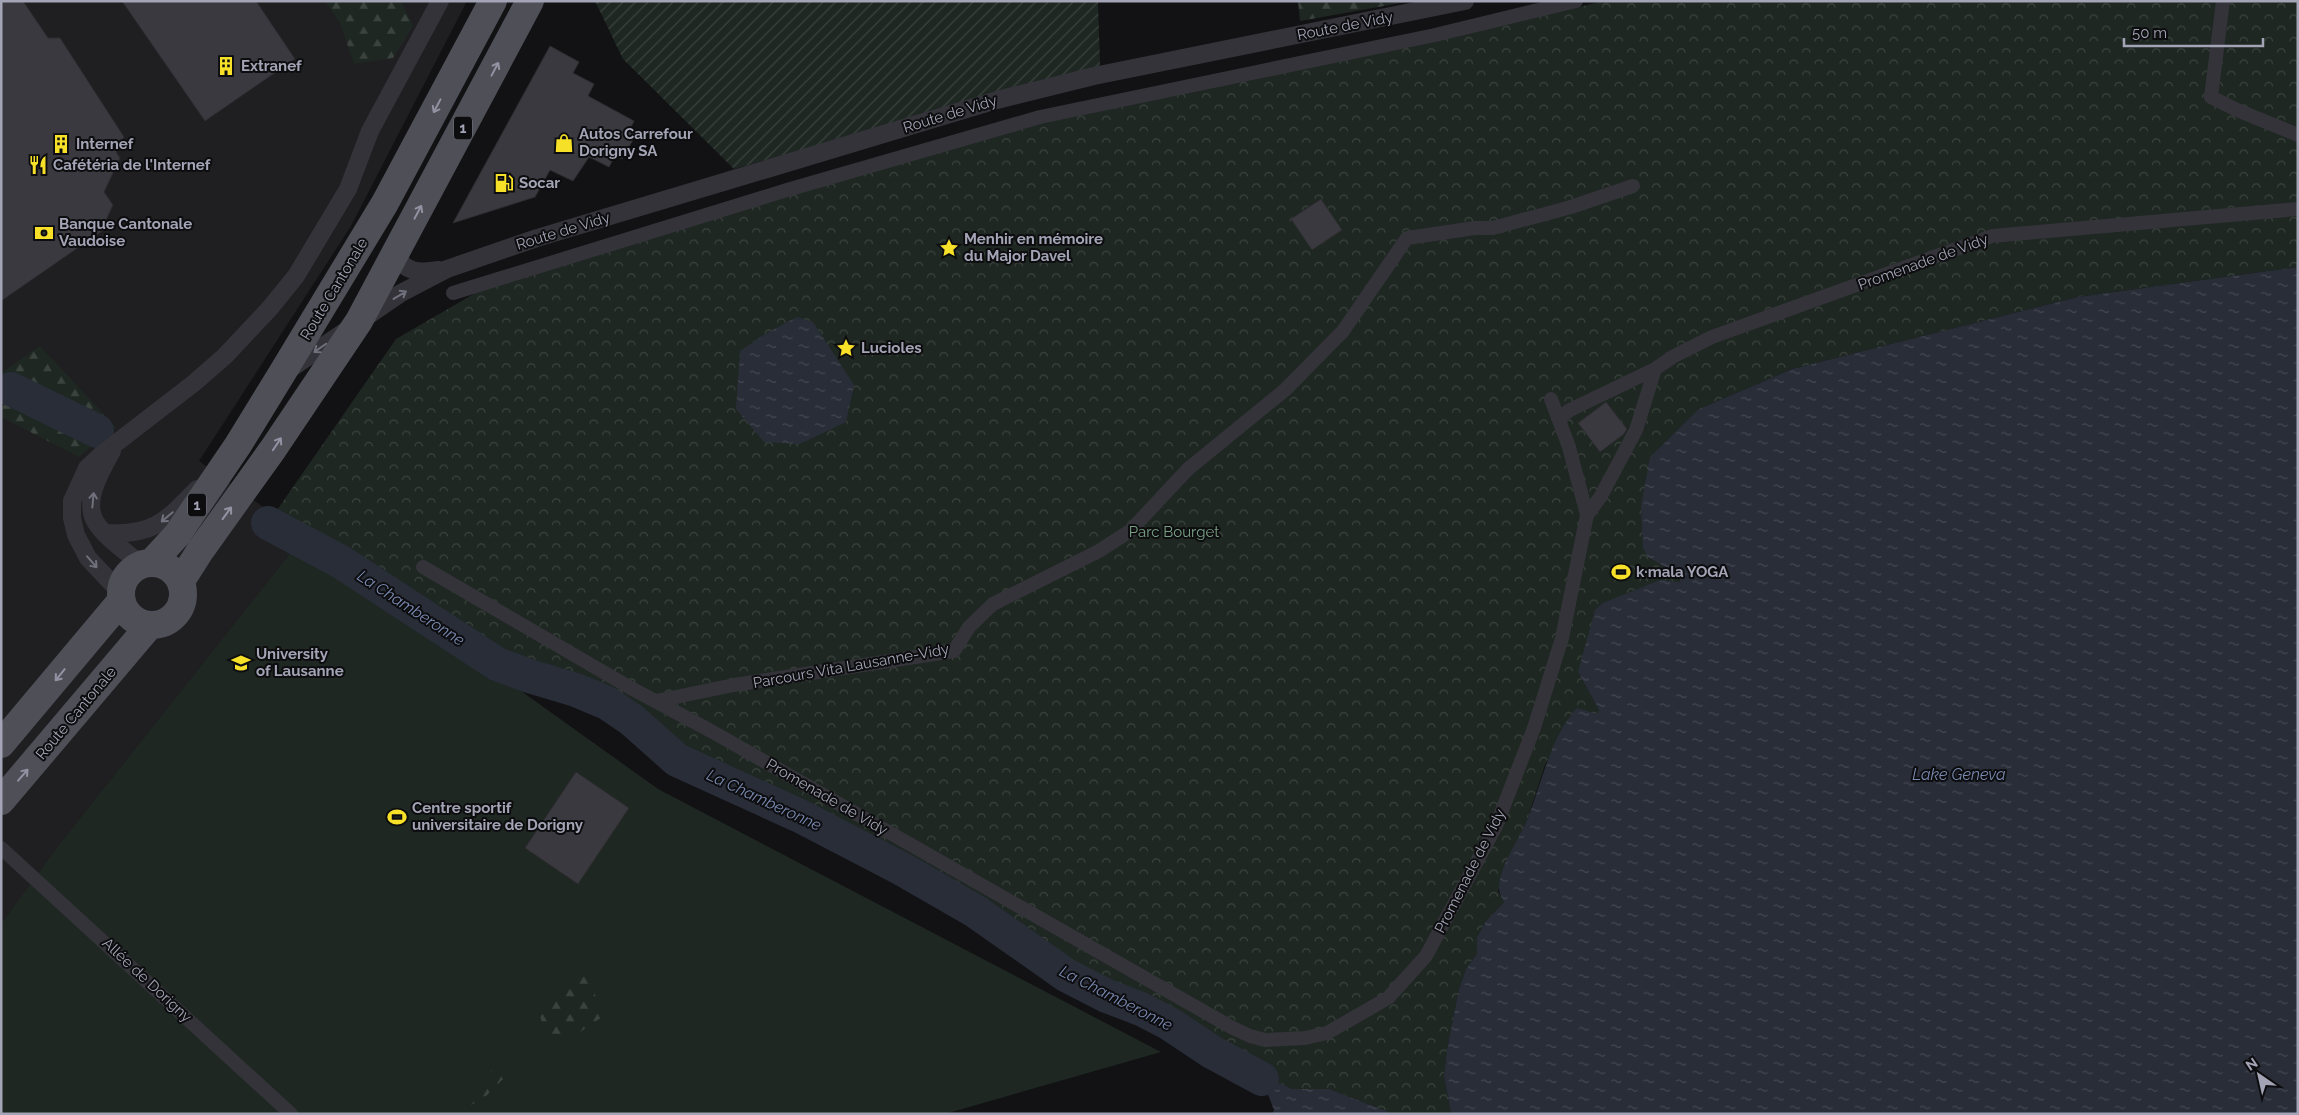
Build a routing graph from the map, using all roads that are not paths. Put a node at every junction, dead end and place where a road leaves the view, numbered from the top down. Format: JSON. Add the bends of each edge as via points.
{"nodes":[{"id":1,"x":440,"y":1,"type":"edge"},
{"id":2,"x":493,"y":1,"type":"edge"},
{"id":3,"x":530,"y":1,"type":"edge"},
{"id":4,"x":1465,"y":1,"type":"edge"},
{"id":5,"x":1576,"y":1,"type":"edge"},
{"id":6,"x":2222,"y":1,"type":"edge"},
{"id":7,"x":2298,"y":135,"type":"edge"},
{"id":8,"x":1633,"y":186,"type":"dead end"},
{"id":9,"x":2298,"y":209,"type":"edge"},
{"id":10,"x":395,"y":255,"type":"junction"},
{"id":11,"x":447,"y":269,"type":"junction"},
{"id":12,"x":453,"y":293,"type":"dead end"},
{"id":13,"x":359,"y":321,"type":"junction"},
{"id":14,"x":1655,"y":370,"type":"junction"},
{"id":15,"x":281,"y":376,"type":"junction"},
{"id":16,"x":1551,"y":399,"type":"dead end"},
{"id":17,"x":1559,"y":418,"type":"junction"},
{"id":18,"x":238,"y":445,"type":"junction"},
{"id":19,"x":116,"y":446,"type":"junction"},
{"id":20,"x":1586,"y":516,"type":"junction"},
{"id":21,"x":106,"y":533,"type":"junction"},
{"id":22,"x":146,"y":563,"type":"junction"},
{"id":23,"x":423,"y":567,"type":"dead end"},
{"id":24,"x":181,"y":581,"type":"junction"},
{"id":25,"x":121,"y":596,"type":"junction"},
{"id":26,"x":150,"y":625,"type":"junction"},
{"id":27,"x":656,"y":702,"type":"junction"},
{"id":28,"x":2,"y":744,"type":"edge"},
{"id":29,"x":1,"y":800,"type":"edge"},
{"id":30,"x":1,"y":848,"type":"edge"},
{"id":31,"x":292,"y":1114,"type":"edge"}],
"edges":[{"from":1,"to":19,"type":"street","via":[[370,131],[348,189],[296,276],[224,356]]},
{"from":2,"to":15,"type":"main road","name":"Route Cantonale","number":"1","one_way":true,"via":[[385,203]]},
{"from":10,"to":3,"type":"main road","number":"1","one_way":true},
{"from":4,"to":11,"type":"street","name":"Route de Vidy","via":[[1094,76],[998,100],[537,238]]},
{"from":5,"to":12,"type":"street","via":[[1435,36],[1040,117],[796,187]]},
{"from":6,"to":7,"type":"street","via":[[2211,97]]},
{"from":8,"to":27,"type":"street","name":"Parcours Vita Lausanne-Vidy","via":[[1493,228],[1406,238],[1343,331],[1285,390],[1188,469],[1130,530],[1099,551],[993,604],[969,628],[954,651],[734,685]]},
{"from":9,"to":14,"type":"street","name":"Promenade de Vidy","via":[[1992,236],[1712,336]]},
{"from":10,"to":11,"type":"street","name":"Route de Vidy","via":[[408,270],[421,273]]},
{"from":10,"to":13,"type":"main road","number":"1"},
{"from":13,"to":11,"type":"street","name":"Route de Vidy","one_way":true},
{"from":13,"to":15,"type":"street","name":"Route de Vidy","one_way":true},
{"from":24,"to":13,"type":"main road","number":"1","one_way":true},
{"from":14,"to":17,"type":"street","name":"Promenade de Vidy"},
{"from":14,"to":20,"type":"street","name":"Promenade de Vidy","via":[[1636,430],[1601,496]]},
{"from":15,"to":18,"type":"main road","name":"Route Cantonale","number":"1"},
{"from":16,"to":17,"type":"street","name":"Promenade de Vidy"},
{"from":17,"to":20,"type":"street","name":"Promenade de Vidy","via":[[1570,447]]},
{"from":18,"to":21,"type":"street","one_way":true,"via":[[160,523],[128,534]]},
{"from":18,"to":22,"type":"main road","name":"Route Cantonale","number":"1","via":[[177,535]]},
{"from":21,"to":19,"type":"street","one_way":true,"via":[[94,520],[92,496]]},
{"from":19,"to":25,"type":"street","one_way":true,"via":[[87,468],[72,501],[72,518],[76,535],[88,558]]},
{"from":20,"to":27,"type":"street","name":"Promenade de Vidy","via":[[1562,638],[1534,728],[1496,826],[1426,956],[1388,998],[1327,1033],[1305,1038],[1265,1040],[1231,1027]]},
{"from":21,"to":22,"type":"street"},
{"from":22,"to":24,"type":"main road","via":[[164,565]]},
{"from":22,"to":25,"type":"main road","via":[[130,571],[123,580]]},
{"from":23,"to":27,"type":"street","name":"Promenade de Vidy"},
{"from":24,"to":26,"type":"main road","via":[[184,592],[178,612],[161,624]]},
{"from":25,"to":26,"type":"main road","via":[[124,608],[135,620]]},
{"from":25,"to":28,"type":"main road","one_way":true},
{"from":29,"to":26,"type":"main road","name":"Route Cantonale","one_way":true},
{"from":30,"to":31,"type":"street","name":"Allée de Dorigny"}]}
